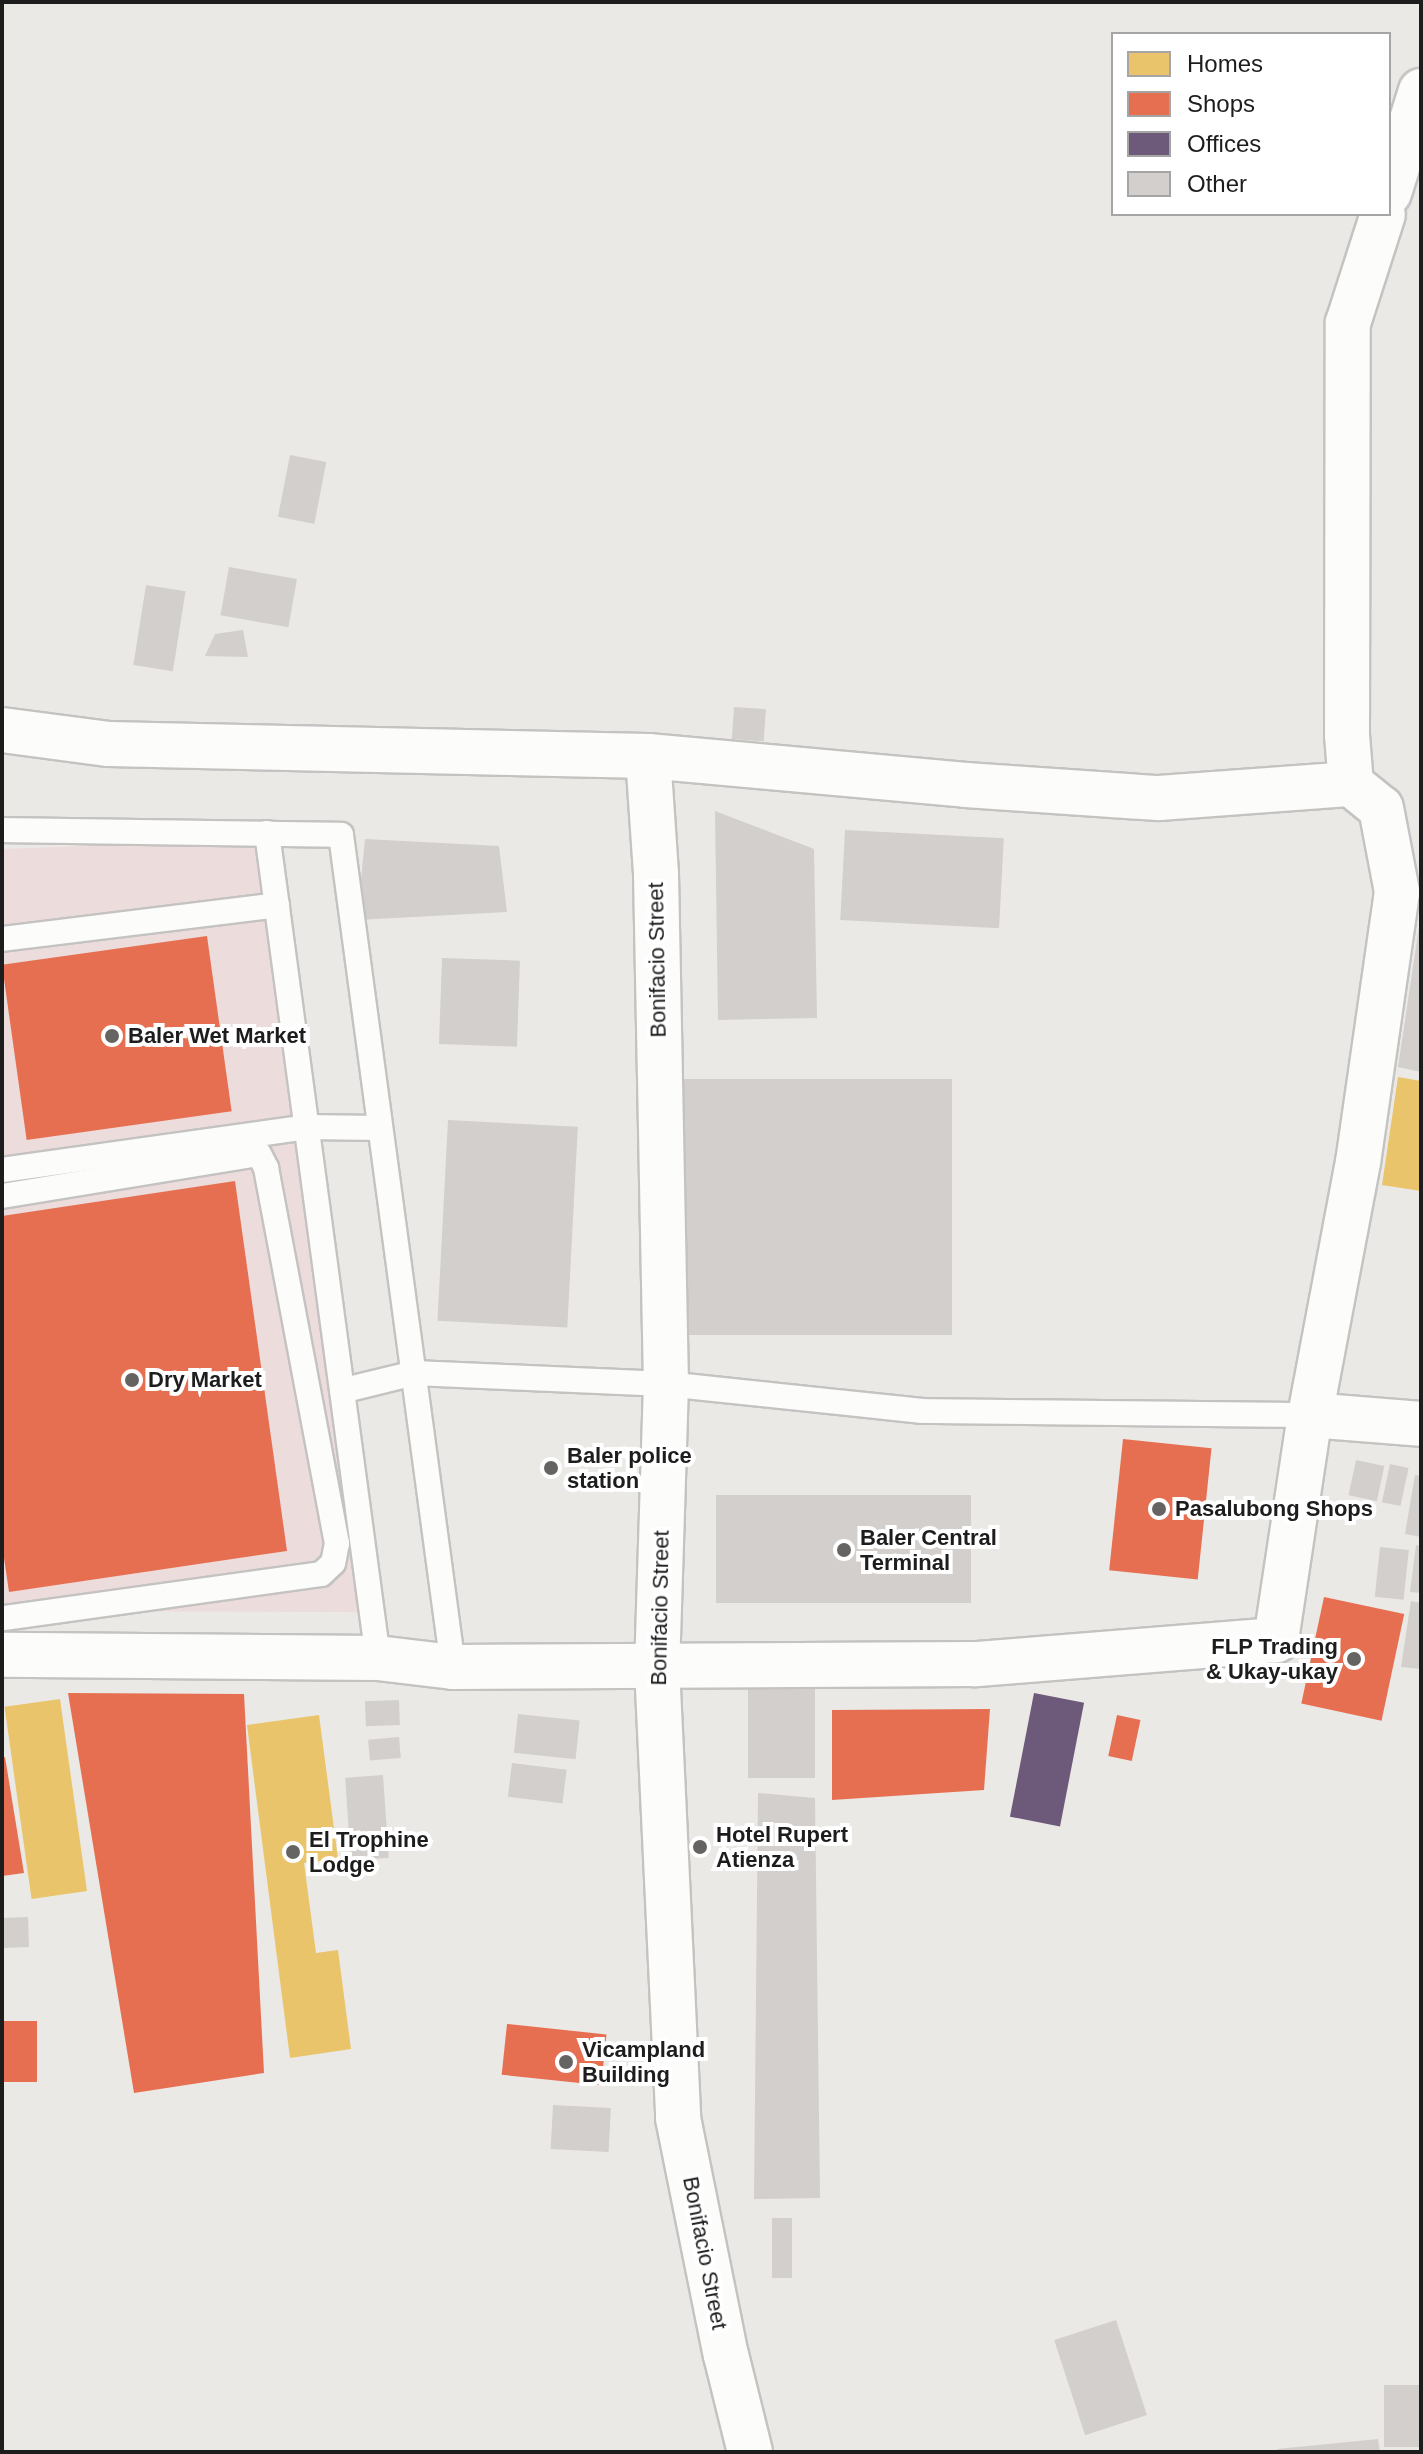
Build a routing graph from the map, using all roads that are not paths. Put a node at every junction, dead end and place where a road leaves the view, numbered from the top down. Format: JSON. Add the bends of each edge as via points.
{"nodes":[{"id":1,"x":1421,"y":91,"type":"edge"},
{"id":2,"x":1391,"y":187,"type":"edge"},
{"id":3,"x":1382,"y":216,"type":"edge"},
{"id":4,"x":2,"y":730,"type":"edge"},
{"id":5,"x":648,"y":756,"type":"junction"},
{"id":6,"x":1351,"y":784,"type":"junction"},
{"id":7,"x":2,"y":830,"type":"edge"},
{"id":8,"x":267,"y":833,"type":"junction"},
{"id":9,"x":277,"y":905,"type":"junction"},
{"id":10,"x":2,"y":939,"type":"edge"},
{"id":11,"x":307,"y":1127,"type":"junction"},
{"id":12,"x":380,"y":1128,"type":"junction"},
{"id":13,"x":2,"y":1170,"type":"edge"},
{"id":14,"x":2,"y":1196,"type":"edge"},
{"id":15,"x":414,"y":1373,"type":"junction"},
{"id":16,"x":666,"y":1384,"type":"junction"},
{"id":17,"x":345,"y":1390,"type":"junction"},
{"id":18,"x":1310,"y":1415,"type":"junction"},
{"id":19,"x":1421,"y":1424,"type":"edge"},
{"id":20,"x":3,"y":1642,"type":"edge"},
{"id":21,"x":378,"y":1658,"type":"junction"},
{"id":22,"x":453,"y":1667,"type":"junction"},
{"id":23,"x":657,"y":1667,"type":"junction"},
{"id":24,"x":750,"y":2452,"type":"edge"}],
"edges":[{"from":1,"to":2,"type":"street"},
{"from":3,"to":6,"type":"street","via":[[1348,323]]},
{"from":4,"to":5,"type":"street","via":[[109,744]]},
{"from":5,"to":6,"type":"street","via":[[1159,798]]},
{"from":5,"to":16,"type":"street","name":"Bonifacio Street","via":[[656,874]]},
{"from":6,"to":18,"type":"street","via":[[1381,808],[1397,892],[1358,1162]]},
{"from":7,"to":8,"type":"lane"},
{"from":8,"to":9,"type":"lane"},
{"from":8,"to":12,"type":"lane","via":[[341,835]]},
{"from":9,"to":10,"type":"lane"},
{"from":9,"to":11,"type":"lane"},
{"from":11,"to":12,"type":"lane"},
{"from":11,"to":13,"type":"lane"},
{"from":11,"to":17,"type":"lane"},
{"from":12,"to":15,"type":"lane"},
{"from":14,"to":20,"type":"lane","via":[[259,1154],[266,1168],[337,1543],[333,1563],[321,1574]]},
{"from":15,"to":16,"type":"lane"},
{"from":15,"to":17,"type":"lane"},
{"from":15,"to":22,"type":"lane"},
{"from":16,"to":18,"type":"lane","via":[[923,1411]]},
{"from":16,"to":23,"type":"street","name":"Bonifacio Street"},
{"from":17,"to":21,"type":"lane"},
{"from":18,"to":19,"type":"street"},
{"from":18,"to":23,"type":"street","via":[[1276,1640],[975,1664]]},
{"from":20,"to":21,"type":"street"},
{"from":21,"to":22,"type":"street"},
{"from":22,"to":23,"type":"street"},
{"from":23,"to":24,"type":"street","name":"Bonifacio Street","via":[[678,2118]]}]}
